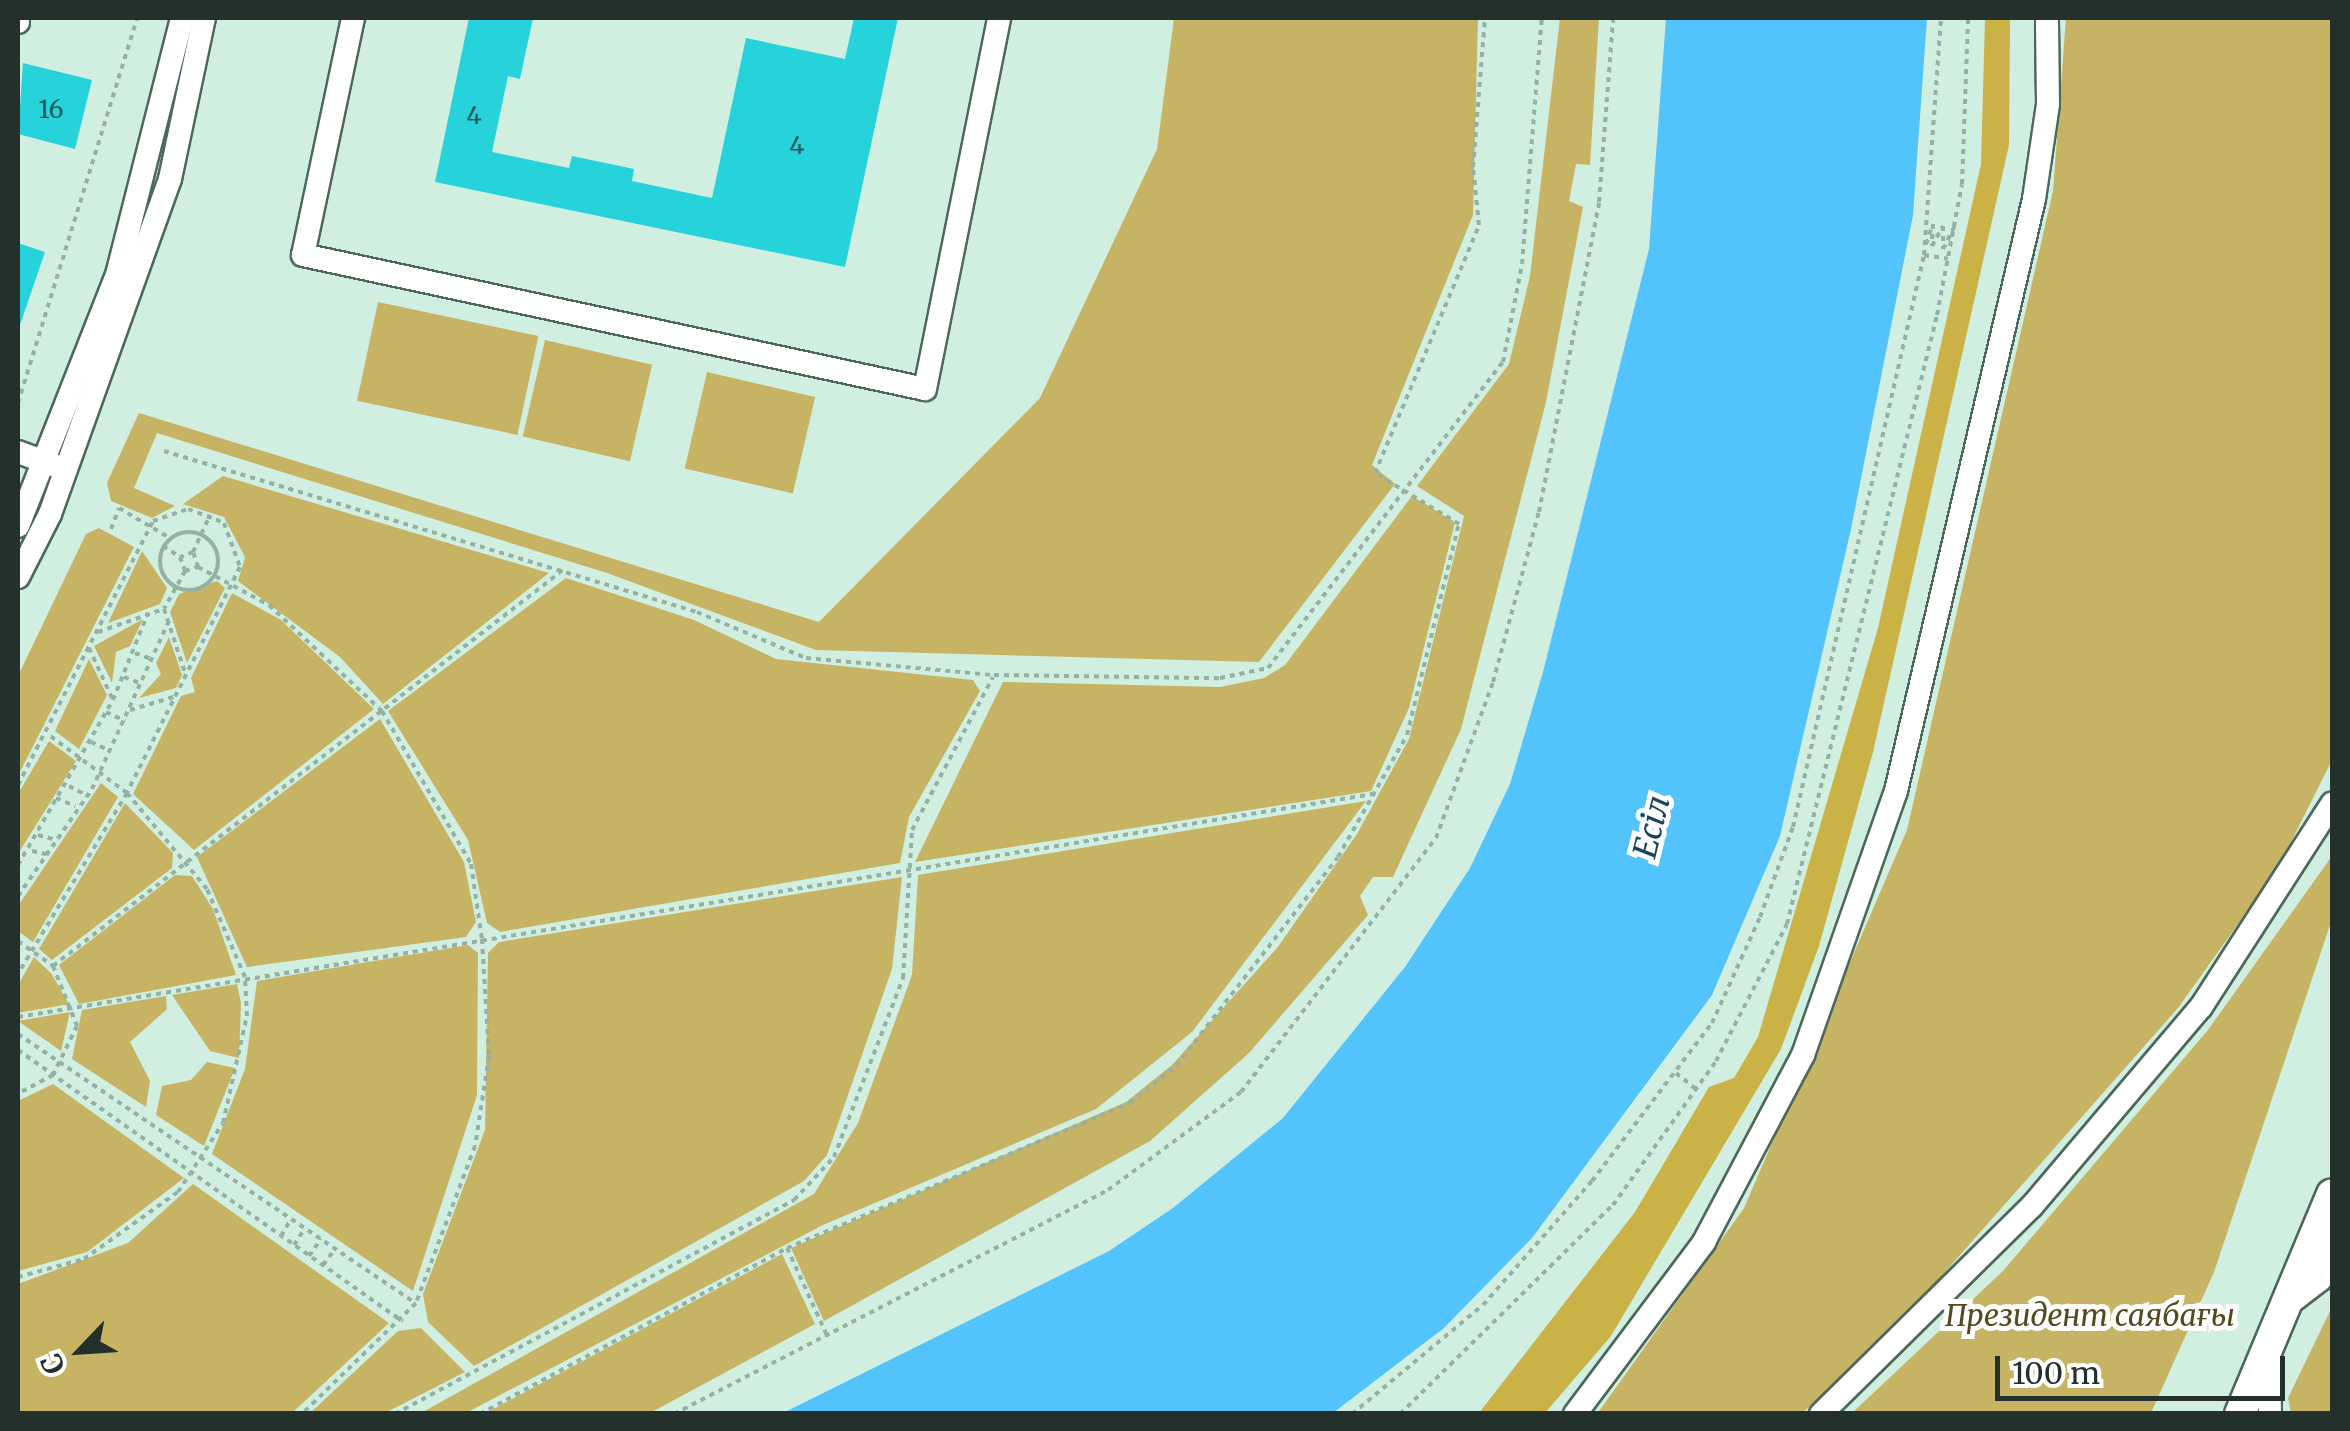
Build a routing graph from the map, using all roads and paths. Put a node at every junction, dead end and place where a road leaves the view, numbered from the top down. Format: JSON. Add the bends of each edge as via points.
{"nodes":[{"id":1,"x":137,"y":18,"type":"edge"},
{"id":2,"x":182,"y":18,"type":"edge"},
{"id":3,"x":204,"y":18,"type":"edge"},
{"id":4,"x":353,"y":18,"type":"edge"},
{"id":5,"x":999,"y":18,"type":"edge"},
{"id":6,"x":1485,"y":18,"type":"edge"},
{"id":7,"x":1542,"y":18,"type":"edge"},
{"id":8,"x":1613,"y":18,"type":"edge"},
{"id":9,"x":1940,"y":18,"type":"edge"},
{"id":10,"x":1968,"y":18,"type":"edge"},
{"id":11,"x":2046,"y":18,"type":"edge"},
{"id":12,"x":1954,"y":227,"type":"junction"},
{"id":13,"x":1926,"y":244,"type":"junction"},
{"id":14,"x":1924,"y":255,"type":"junction"},
{"id":15,"x":1948,"y":259,"type":"junction"},
{"id":16,"x":18,"y":403,"type":"edge"},
{"id":17,"x":18,"y":452,"type":"edge"},
{"id":18,"x":164,"y":452,"type":"dead end"},
{"id":19,"x":56,"y":466,"type":"junction"},
{"id":20,"x":1407,"y":490,"type":"junction"},
{"id":21,"x":210,"y":515,"type":"junction"},
{"id":22,"x":153,"y":521,"type":"junction"},
{"id":23,"x":18,"y":526,"type":"edge"},
{"id":24,"x":110,"y":529,"type":"dead end"},
{"id":25,"x":202,"y":534,"type":"junction"},
{"id":26,"x":170,"y":538,"type":"junction"},
{"id":27,"x":163,"y":546,"type":"junction"},
{"id":28,"x":194,"y":552,"type":"junction"},
{"id":29,"x":180,"y":557,"type":"junction"},
{"id":30,"x":198,"y":567,"type":"junction"},
{"id":31,"x":564,"y":570,"type":"junction"},
{"id":32,"x":185,"y":571,"type":"junction"},
{"id":33,"x":215,"y":576,"type":"junction"},
{"id":34,"x":18,"y":577,"type":"edge"},
{"id":35,"x":230,"y":582,"type":"junction"},
{"id":36,"x":176,"y":588,"type":"junction"},
{"id":37,"x":164,"y":608,"type":"junction"},
{"id":38,"x":148,"y":613,"type":"junction"},
{"id":39,"x":169,"y":621,"type":"junction"},
{"id":40,"x":97,"y":632,"type":"junction"},
{"id":41,"x":89,"y":648,"type":"junction"},
{"id":42,"x":134,"y":652,"type":"junction"},
{"id":43,"x":154,"y":660,"type":"junction"},
{"id":44,"x":994,"y":675,"type":"junction"},
{"id":45,"x":186,"y":676,"type":"junction"},
{"id":46,"x":124,"y":677,"type":"junction"},
{"id":47,"x":142,"y":684,"type":"junction"},
{"id":48,"x":177,"y":696,"type":"junction"},
{"id":49,"x":114,"y":700,"type":"junction"},
{"id":50,"x":130,"y":710,"type":"junction"},
{"id":51,"x":106,"y":712,"type":"junction"},
{"id":52,"x":382,"y":712,"type":"junction"},
{"id":53,"x":124,"y":721,"type":"junction"},
{"id":54,"x":47,"y":734,"type":"junction"},
{"id":55,"x":92,"y":742,"type":"junction"},
{"id":56,"x":110,"y":751,"type":"junction"},
{"id":57,"x":82,"y":758,"type":"junction"},
{"id":58,"x":100,"y":771,"type":"junction"},
{"id":59,"x":18,"y":785,"type":"edge"},
{"id":60,"x":69,"y":786,"type":"junction"},
{"id":61,"x":127,"y":793,"type":"junction"},
{"id":62,"x":1373,"y":794,"type":"junction"},
{"id":63,"x":86,"y":795,"type":"junction"},
{"id":64,"x":56,"y":798,"type":"junction"},
{"id":65,"x":2332,"y":804,"type":"edge"},
{"id":66,"x":75,"y":806,"type":"junction"},
{"id":67,"x":38,"y":835,"type":"junction"},
{"id":68,"x":57,"y":840,"type":"junction"},
{"id":69,"x":32,"y":851,"type":"junction"},
{"id":70,"x":51,"y":855,"type":"junction"},
{"id":71,"x":185,"y":861,"type":"junction"},
{"id":72,"x":18,"y":864,"type":"edge"},
{"id":73,"x":907,"y":871,"type":"junction"},
{"id":74,"x":18,"y":893,"type":"edge"},
{"id":75,"x":482,"y":939,"type":"junction"},
{"id":76,"x":18,"y":942,"type":"edge"},
{"id":77,"x":33,"y":950,"type":"junction"},
{"id":78,"x":53,"y":966,"type":"junction"},
{"id":79,"x":18,"y":974,"type":"edge"},
{"id":80,"x":245,"y":977,"type":"junction"},
{"id":81,"x":76,"y":1008,"type":"junction"},
{"id":82,"x":18,"y":1017,"type":"edge"},
{"id":83,"x":18,"y":1034,"type":"edge"},
{"id":84,"x":18,"y":1050,"type":"edge"},
{"id":85,"x":44,"y":1052,"type":"junction"},
{"id":86,"x":36,"y":1063,"type":"junction"},
{"id":87,"x":60,"y":1064,"type":"junction"},
{"id":88,"x":1676,"y":1073,"type":"junction"},
{"id":89,"x":53,"y":1075,"type":"junction"},
{"id":90,"x":94,"y":1086,"type":"junction"},
{"id":91,"x":1696,"y":1089,"type":"junction"},
{"id":92,"x":18,"y":1094,"type":"edge"},
{"id":93,"x":109,"y":1096,"type":"junction"},
{"id":94,"x":86,"y":1098,"type":"junction"},
{"id":95,"x":101,"y":1109,"type":"junction"},
{"id":96,"x":136,"y":1114,"type":"junction"},
{"id":97,"x":150,"y":1124,"type":"junction"},
{"id":98,"x":127,"y":1127,"type":"junction"},
{"id":99,"x":168,"y":1136,"type":"junction"},
{"id":100,"x":141,"y":1137,"type":"junction"},
{"id":101,"x":183,"y":1146,"type":"junction"},
{"id":102,"x":158,"y":1149,"type":"junction"},
{"id":103,"x":173,"y":1160,"type":"junction"},
{"id":104,"x":203,"y":1160,"type":"junction"},
{"id":105,"x":193,"y":1174,"type":"junction"},
{"id":106,"x":2332,"y":1194,"type":"edge"},
{"id":107,"x":291,"y":1219,"type":"junction"},
{"id":108,"x":305,"y":1228,"type":"junction"},
{"id":109,"x":281,"y":1236,"type":"junction"},
{"id":110,"x":321,"y":1240,"type":"junction"},
{"id":111,"x":294,"y":1245,"type":"junction"},
{"id":112,"x":787,"y":1248,"type":"junction"},
{"id":113,"x":2332,"y":1248,"type":"edge"},
{"id":114,"x":335,"y":1249,"type":"junction"},
{"id":115,"x":309,"y":1256,"type":"junction"},
{"id":116,"x":322,"y":1265,"type":"junction"},
{"id":117,"x":18,"y":1277,"type":"edge"},
{"id":118,"x":416,"y":1303,"type":"junction"},
{"id":119,"x":2286,"y":1306,"type":"junction"},
{"id":120,"x":403,"y":1322,"type":"junction"},
{"id":121,"x":826,"y":1333,"type":"junction"},
{"id":122,"x":2269,"y":1347,"type":"junction"},
{"id":123,"x":302,"y":1414,"type":"edge"},
{"id":124,"x":395,"y":1414,"type":"edge"},
{"id":125,"x":480,"y":1414,"type":"edge"},
{"id":126,"x":674,"y":1414,"type":"edge"},
{"id":127,"x":1352,"y":1414,"type":"edge"},
{"id":128,"x":1400,"y":1414,"type":"edge"},
{"id":129,"x":1575,"y":1414,"type":"edge"},
{"id":130,"x":1821,"y":1414,"type":"edge"},
{"id":131,"x":2240,"y":1414,"type":"edge"},
{"id":132,"x":2270,"y":1414,"type":"edge"}],
"edges":[{"from":1,"to":16,"type":"path"},
{"from":2,"to":19,"type":"street","via":[[116,275]]},
{"from":3,"to":19,"type":"street","via":[[170,179]]},
{"from":4,"to":5,"type":"street","via":[[303,255],[924,389]]},
{"from":6,"to":20,"type":"path","via":[[1473,167],[1479,225],[1375,474]]},
{"from":7,"to":20,"type":"path","via":[[1522,264],[1503,362]]},
{"from":8,"to":121,"type":"path","via":[[1598,202],[1540,512],[1493,682],[1436,838],[1241,1092],[1108,1190]]},
{"from":9,"to":13,"type":"path"},
{"from":10,"to":12,"type":"path"},
{"from":11,"to":129,"type":"street","via":[[2048,104],[2034,199],[1896,791],[1803,1055],[1704,1242]]},
{"from":12,"to":13,"type":"path","via":[[1943,249],[1944,226],[1932,246],[1933,224]]},
{"from":12,"to":15,"type":"path"},
{"from":13,"to":14,"type":"path"},
{"from":14,"to":15,"type":"path"},
{"from":14,"to":88,"type":"path","via":[[1793,827],[1712,1023]]},
{"from":15,"to":91,"type":"path","via":[[1811,847],[1756,995]]},
{"from":17,"to":19,"type":"street"},
{"from":18,"to":31,"type":"path"},
{"from":19,"to":23,"type":"street"},
{"from":19,"to":34,"type":"street"},
{"from":20,"to":44,"type":"path","via":[[1268,668],[1220,678]]},
{"from":20,"to":62,"type":"path","via":[[1459,524],[1407,735]]},
{"from":21,"to":22,"type":"path","via":[[188,509]]},
{"from":21,"to":25,"type":"path"},
{"from":21,"to":35,"type":"path","via":[[241,552]]},
{"from":22,"to":24,"type":"path","via":[[119,508]]},
{"from":22,"to":26,"type":"path"},
{"from":22,"to":40,"type":"path"},
{"from":25,"to":26,"type":"path"},
{"from":25,"to":28,"type":"path"},
{"from":25,"to":33,"type":"path","via":[[218,552]]},
{"from":26,"to":27,"type":"path"},
{"from":27,"to":29,"type":"path"},
{"from":27,"to":36,"type":"path","via":[[160,568]]},
{"from":28,"to":29,"type":"path"},
{"from":28,"to":30,"type":"path"},
{"from":29,"to":32,"type":"path"},
{"from":30,"to":32,"type":"path"},
{"from":30,"to":33,"type":"path"},
{"from":31,"to":44,"type":"path","via":[[806,658]]},
{"from":31,"to":52,"type":"path"},
{"from":32,"to":36,"type":"path"},
{"from":33,"to":35,"type":"path"},
{"from":33,"to":36,"type":"path","via":[[205,586]]},
{"from":35,"to":45,"type":"path"},
{"from":35,"to":52,"type":"path","via":[[308,636]]},
{"from":36,"to":37,"type":"path"},
{"from":37,"to":38,"type":"path"},
{"from":37,"to":39,"type":"path"},
{"from":38,"to":40,"type":"path"},
{"from":38,"to":42,"type":"path"},
{"from":39,"to":43,"type":"path"},
{"from":39,"to":45,"type":"path"},
{"from":40,"to":41,"type":"path"},
{"from":41,"to":49,"type":"path"},
{"from":41,"to":54,"type":"path"},
{"from":42,"to":43,"type":"path"},
{"from":42,"to":46,"type":"path"},
{"from":43,"to":47,"type":"path"},
{"from":44,"to":73,"type":"path","via":[[912,830]]},
{"from":45,"to":48,"type":"path"},
{"from":46,"to":47,"type":"path"},
{"from":46,"to":49,"type":"path"},
{"from":47,"to":50,"type":"path"},
{"from":48,"to":50,"type":"path"},
{"from":48,"to":61,"type":"path"},
{"from":49,"to":51,"type":"path"},
{"from":50,"to":53,"type":"path"},
{"from":51,"to":53,"type":"path"},
{"from":51,"to":55,"type":"path"},
{"from":52,"to":71,"type":"path"},
{"from":52,"to":75,"type":"path","via":[[471,864]]},
{"from":53,"to":56,"type":"path"},
{"from":54,"to":57,"type":"path"},
{"from":54,"to":59,"type":"path"},
{"from":55,"to":56,"type":"path"},
{"from":55,"to":57,"type":"path"},
{"from":56,"to":58,"type":"path"},
{"from":57,"to":58,"type":"path"},
{"from":57,"to":60,"type":"path"},
{"from":58,"to":61,"type":"path"},
{"from":58,"to":63,"type":"path"},
{"from":60,"to":63,"type":"path"},
{"from":60,"to":64,"type":"path"},
{"from":61,"to":71,"type":"path"},
{"from":61,"to":77,"type":"path"},
{"from":62,"to":73,"type":"path"},
{"from":62,"to":112,"type":"path","via":[[1275,942],[1176,1066],[1145,1091]]},
{"from":63,"to":66,"type":"path"},
{"from":64,"to":66,"type":"path"},
{"from":64,"to":67,"type":"path"},
{"from":65,"to":130,"type":"street","via":[[2201,1006],[2032,1206]]},
{"from":66,"to":68,"type":"path"},
{"from":67,"to":68,"type":"path"},
{"from":67,"to":69,"type":"path"},
{"from":68,"to":70,"type":"path"},
{"from":69,"to":70,"type":"path"},
{"from":69,"to":72,"type":"path"},
{"from":70,"to":74,"type":"path"},
{"from":71,"to":78,"type":"path"},
{"from":71,"to":80,"type":"path","via":[[221,914]]},
{"from":73,"to":75,"type":"path"},
{"from":73,"to":124,"type":"path","via":[[903,978],[834,1158],[794,1200]]},
{"from":75,"to":80,"type":"path"},
{"from":75,"to":118,"type":"path","via":[[489,1056],[475,1146]]},
{"from":76,"to":77,"type":"path"},
{"from":77,"to":78,"type":"path"},
{"from":77,"to":79,"type":"path"},
{"from":78,"to":81,"type":"path"},
{"from":80,"to":81,"type":"path"},
{"from":80,"to":104,"type":"path","via":[[241,1064]]},
{"from":81,"to":82,"type":"path"},
{"from":81,"to":87,"type":"path"},
{"from":83,"to":85,"type":"path"},
{"from":84,"to":86,"type":"path"},
{"from":85,"to":86,"type":"path"},
{"from":85,"to":87,"type":"path"},
{"from":86,"to":89,"type":"path"},
{"from":87,"to":89,"type":"path"},
{"from":87,"to":90,"type":"path"},
{"from":88,"to":91,"type":"path"},
{"from":88,"to":127,"type":"path","via":[[1483,1305]]},
{"from":89,"to":92,"type":"path"},
{"from":89,"to":94,"type":"path"},
{"from":90,"to":93,"type":"path"},
{"from":90,"to":94,"type":"path"},
{"from":91,"to":128,"type":"path","via":[[1613,1206]]},
{"from":93,"to":95,"type":"path"},
{"from":93,"to":96,"type":"path"},
{"from":94,"to":95,"type":"path"},
{"from":95,"to":98,"type":"path"},
{"from":96,"to":97,"type":"path"},
{"from":96,"to":98,"type":"path"},
{"from":97,"to":99,"type":"path"},
{"from":97,"to":100,"type":"path"},
{"from":98,"to":100,"type":"path"},
{"from":99,"to":101,"type":"path"},
{"from":99,"to":102,"type":"path"},
{"from":100,"to":102,"type":"path"},
{"from":101,"to":103,"type":"path"},
{"from":101,"to":104,"type":"path"},
{"from":102,"to":103,"type":"path"},
{"from":103,"to":105,"type":"path"},
{"from":104,"to":105,"type":"path"},
{"from":104,"to":107,"type":"path"},
{"from":105,"to":109,"type":"path"},
{"from":105,"to":117,"type":"path","via":[[126,1234],[84,1259]]},
{"from":106,"to":119,"type":"main road"},
{"from":107,"to":108,"type":"path"},
{"from":107,"to":109,"type":"path"},
{"from":108,"to":110,"type":"path"},
{"from":108,"to":111,"type":"path"},
{"from":109,"to":111,"type":"path"},
{"from":110,"to":114,"type":"path"},
{"from":110,"to":115,"type":"path"},
{"from":111,"to":115,"type":"path"},
{"from":112,"to":121,"type":"path"},
{"from":112,"to":125,"type":"path"},
{"from":113,"to":119,"type":"street","via":[[2320,1280]]},
{"from":114,"to":116,"type":"path"},
{"from":114,"to":118,"type":"path"},
{"from":115,"to":116,"type":"path"},
{"from":116,"to":120,"type":"path"},
{"from":118,"to":120,"type":"path"},
{"from":119,"to":122,"type":"main road"},
{"from":120,"to":123,"type":"path"},
{"from":121,"to":126,"type":"path"},
{"from":122,"to":131,"type":"main road"},
{"from":122,"to":132,"type":"street"}]}
